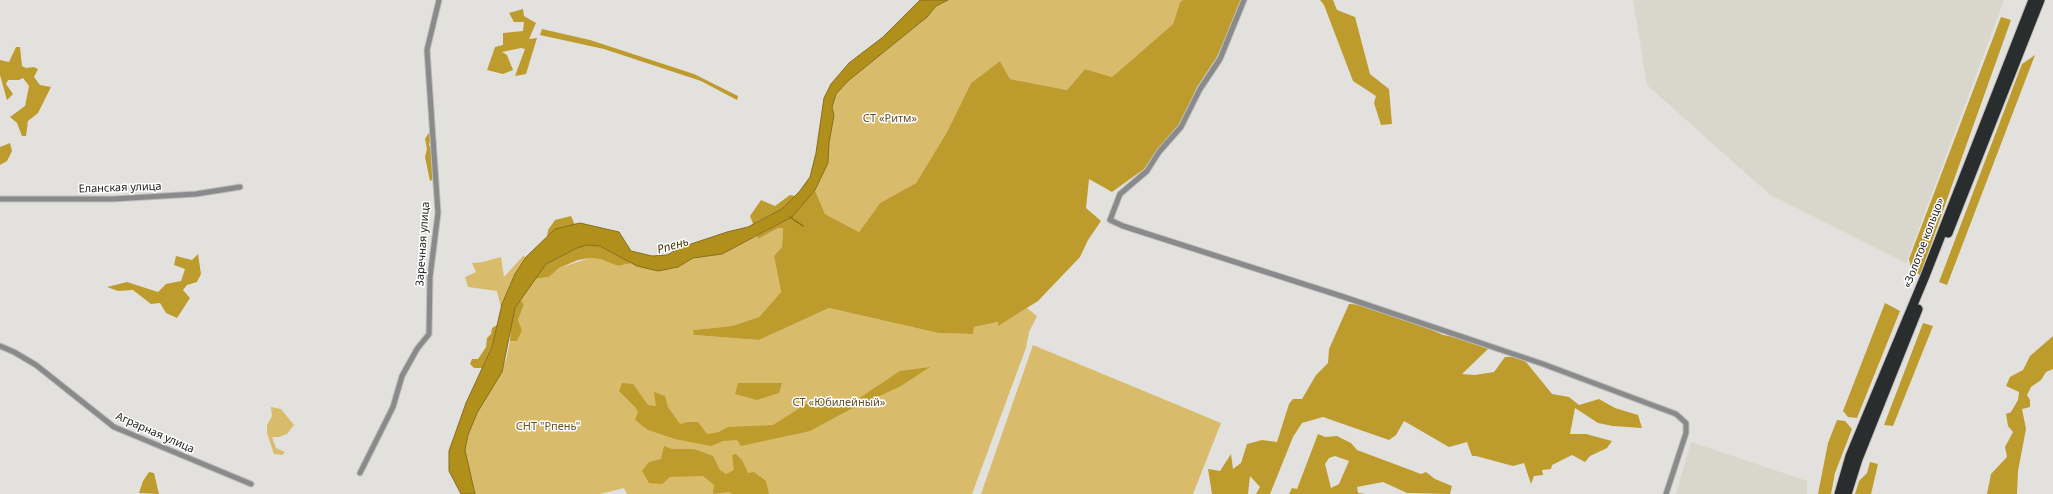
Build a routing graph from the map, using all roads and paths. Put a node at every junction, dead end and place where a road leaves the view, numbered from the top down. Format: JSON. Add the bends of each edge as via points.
{"nodes":[{"id":1,"x":438,"y":0,"type":"edge"},
{"id":2,"x":1244,"y":0,"type":"edge"},
{"id":3,"x":2033,"y":0,"type":"edge"},
{"id":4,"x":2040,"y":0,"type":"edge"},
{"id":5,"x":240,"y":187,"type":"dead end"},
{"id":6,"x":0,"y":199,"type":"edge"},
{"id":7,"x":0,"y":346,"type":"edge"},
{"id":8,"x":360,"y":473,"type":"dead end"},
{"id":9,"x":251,"y":484,"type":"dead end"},
{"id":10,"x":1666,"y":494,"type":"edge"},
{"id":11,"x":1838,"y":494,"type":"edge"},
{"id":12,"x":1847,"y":494,"type":"edge"}],
"edges":[{"from":1,"to":8,"type":"street","name":"Заречная улица","via":[[427,50],[438,213],[430,277],[429,334],[417,348],[402,376],[393,407]]},
{"from":2,"to":10,"type":"street","via":[[1220,59],[1200,89],[1181,127],[1159,152],[1147,171],[1120,194],[1110,220],[1515,354],[1676,414],[1686,422],[1686,433]]},
{"from":3,"to":11,"type":"highway","name":"«Золотое кольцо»","via":[[1925,276],[1850,456]]},
{"from":4,"to":12,"type":"highway","name":"«Золотое кольцо»","via":[[1858,459]]},
{"from":5,"to":6,"type":"street","name":"Еланская улица","via":[[196,194],[113,199]]},
{"from":7,"to":9,"type":"street","name":"Аграрная улица","via":[[36,365],[114,426]]}]}
